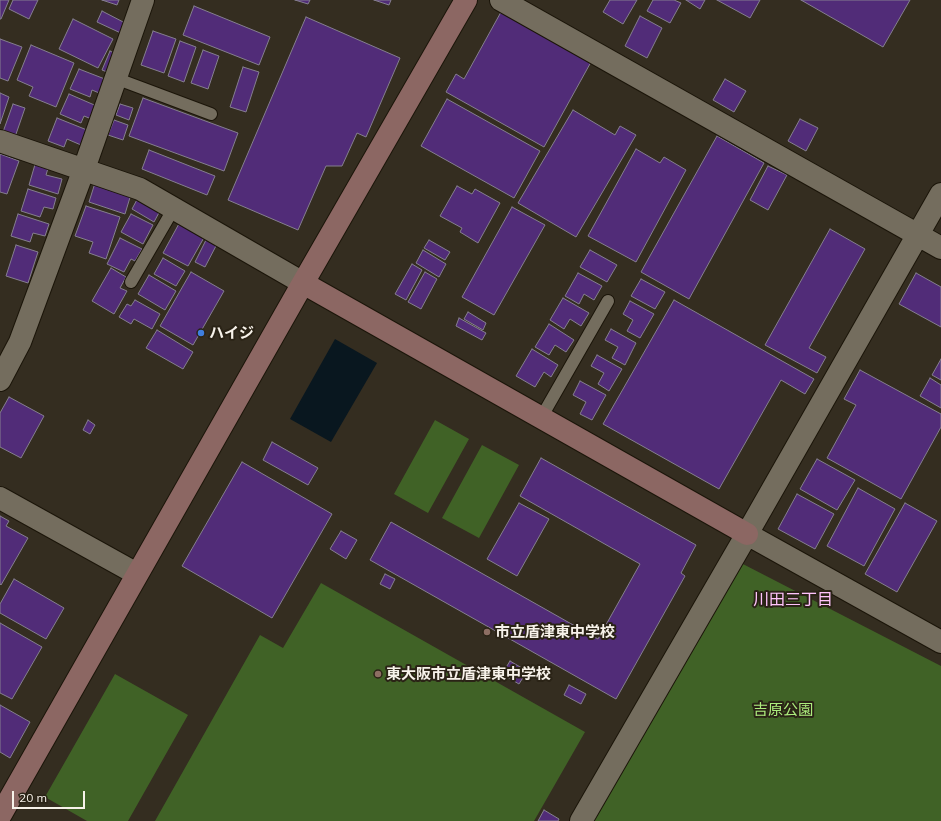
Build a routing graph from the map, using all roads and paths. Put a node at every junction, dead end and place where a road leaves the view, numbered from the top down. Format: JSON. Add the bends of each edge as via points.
{"nodes":[{"id":1,"x":142,"y":0,"type":"edge"},
{"id":2,"x":466,"y":0,"type":"edge"},
{"id":3,"x":501,"y":0,"type":"edge"},
{"id":4,"x":115,"y":78,"type":"junction"},
{"id":5,"x":211,"y":114,"type":"dead end"},
{"id":6,"x":0,"y":141,"type":"edge"},
{"id":7,"x":84,"y":169,"type":"junction"},
{"id":8,"x":941,"y":194,"type":"edge"},
{"id":9,"x":174,"y":208,"type":"junction"},
{"id":10,"x":917,"y":234,"type":"junction"},
{"id":11,"x":941,"y":248,"type":"edge"},
{"id":12,"x":131,"y":282,"type":"dead end"},
{"id":13,"x":303,"y":283,"type":"junction"},
{"id":14,"x":608,"y":301,"type":"dead end"},
{"id":15,"x":0,"y":380,"type":"edge"},
{"id":16,"x":542,"y":418,"type":"junction"},
{"id":17,"x":0,"y":498,"type":"edge"},
{"id":18,"x":747,"y":534,"type":"junction"},
{"id":19,"x":137,"y":574,"type":"junction"},
{"id":20,"x":941,"y":642,"type":"edge"},
{"id":21,"x":0,"y":816,"type":"edge"},
{"id":22,"x":8,"y":821,"type":"edge"},
{"id":23,"x":581,"y":821,"type":"edge"}],
"edges":[{"from":1,"to":4,"type":"street"},
{"from":2,"to":13,"type":"street"},
{"from":3,"to":10,"type":"street"},
{"from":4,"to":5,"type":"lane"},
{"from":4,"to":7,"type":"street"},
{"from":6,"to":7,"type":"street"},
{"from":7,"to":9,"type":"street","via":[[140,189]]},
{"from":7,"to":15,"type":"street","via":[[20,342]]},
{"from":8,"to":10,"type":"street"},
{"from":9,"to":12,"type":"lane"},
{"from":9,"to":13,"type":"street"},
{"from":10,"to":11,"type":"street"},
{"from":10,"to":18,"type":"street"},
{"from":13,"to":16,"type":"street"},
{"from":13,"to":19,"type":"street"},
{"from":14,"to":16,"type":"lane"},
{"from":16,"to":18,"type":"street"},
{"from":17,"to":19,"type":"street"},
{"from":18,"to":20,"type":"street"},
{"from":18,"to":23,"type":"street"},
{"from":19,"to":21,"type":"street"},
{"from":21,"to":22,"type":"street"}]}
